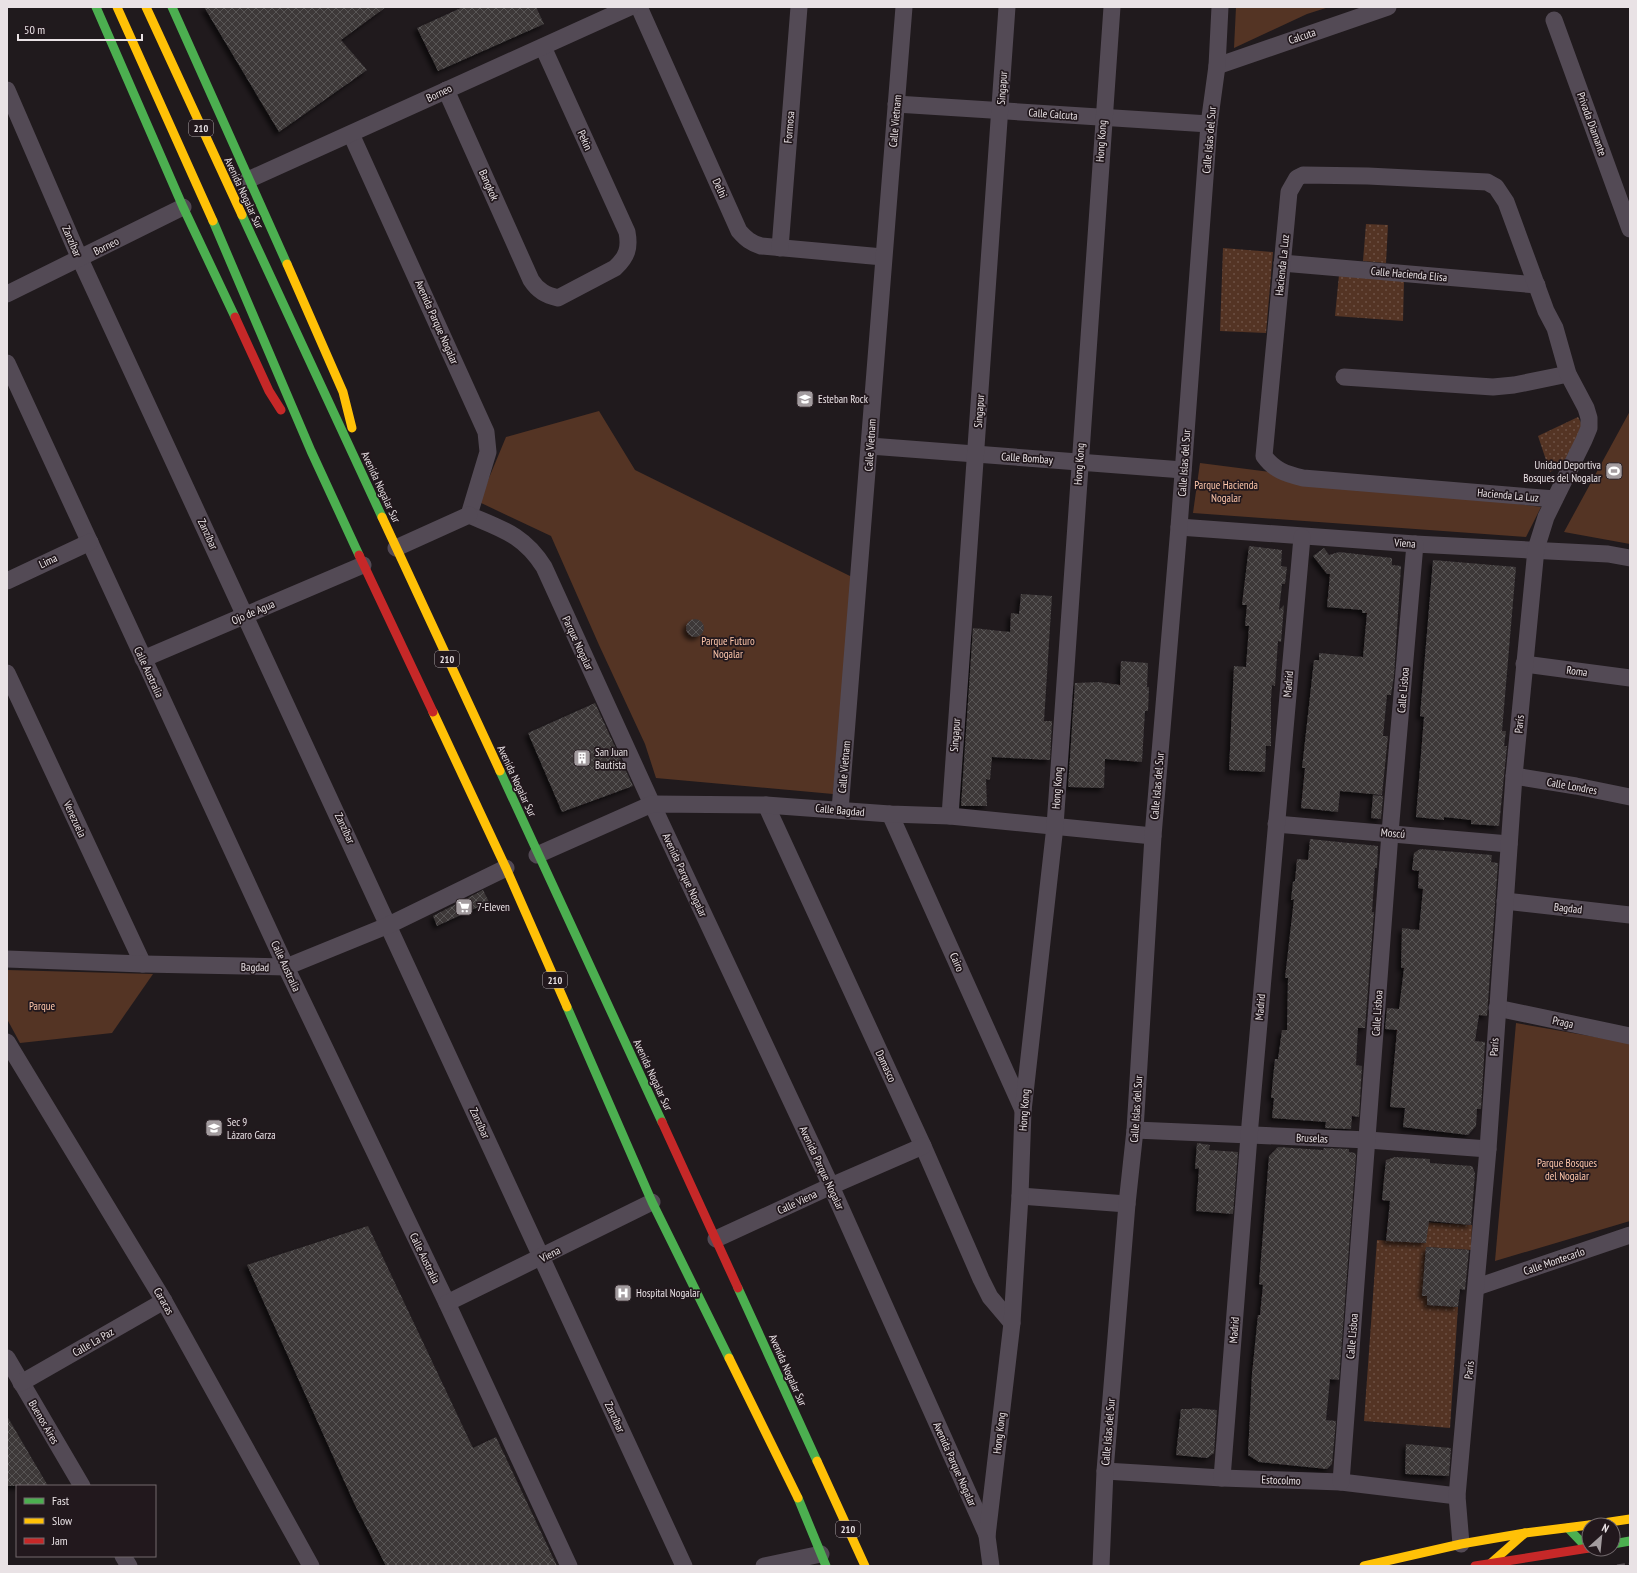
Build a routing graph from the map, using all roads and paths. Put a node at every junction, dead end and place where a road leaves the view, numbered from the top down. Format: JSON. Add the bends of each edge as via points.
{"nodes":[{"id":1,"x":96,"y":7,"type":"edge"},
{"id":2,"x":117,"y":7,"type":"edge"},
{"id":3,"x":172,"y":7,"type":"edge"},
{"id":4,"x":630,"y":7,"type":"edge"},
{"id":5,"x":639,"y":7,"type":"edge"},
{"id":6,"x":799,"y":7,"type":"edge"},
{"id":7,"x":904,"y":7,"type":"edge"},
{"id":8,"x":1007,"y":7,"type":"edge"},
{"id":9,"x":1112,"y":7,"type":"edge"},
{"id":10,"x":1220,"y":7,"type":"edge"},
{"id":11,"x":1388,"y":7,"type":"edge"},
{"id":12,"x":154,"y":8,"type":"edge"},
{"id":13,"x":1554,"y":20,"type":"dead end"},
{"id":14,"x":179,"y":23,"type":"junction"},
{"id":15,"x":543,"y":47,"type":"junction"},
{"id":16,"x":115,"y":50,"type":"junction"},
{"id":17,"x":1217,"y":66,"type":"junction"},
{"id":18,"x":7,"y":90,"type":"edge"},
{"id":19,"x":446,"y":90,"type":"junction"},
{"id":20,"x":896,"y":104,"type":"junction"},
{"id":21,"x":1000,"y":110,"type":"junction"},
{"id":22,"x":1103,"y":117,"type":"junction"},
{"id":23,"x":1209,"y":124,"type":"junction"},
{"id":24,"x":351,"y":134,"type":"junction"},
{"id":25,"x":248,"y":180,"type":"junction"},
{"id":26,"x":183,"y":208,"type":"junction"},
{"id":27,"x":1630,"y":229,"type":"edge"},
{"id":28,"x":780,"y":248,"type":"junction"},
{"id":29,"x":883,"y":257,"type":"junction"},
{"id":30,"x":80,"y":259,"type":"junction"},
{"id":31,"x":1282,"y":263,"type":"junction"},
{"id":32,"x":531,"y":280,"type":"joint"},
{"id":33,"x":1536,"y":285,"type":"junction"},
{"id":34,"x":7,"y":294,"type":"edge"},
{"id":35,"x":7,"y":363,"type":"edge"},
{"id":36,"x":1568,"y":374,"type":"junction"},
{"id":37,"x":1344,"y":377,"type":"dead end"},
{"id":38,"x":870,"y":446,"type":"junction"},
{"id":39,"x":311,"y":451,"type":"junction"},
{"id":40,"x":976,"y":454,"type":"junction"},
{"id":41,"x":1079,"y":462,"type":"junction"},
{"id":42,"x":357,"y":463,"type":"junction"},
{"id":43,"x":1183,"y":470,"type":"junction"},
{"id":44,"x":1555,"y":499,"type":"junction"},
{"id":45,"x":469,"y":515,"type":"junction"},
{"id":46,"x":1179,"y":527,"type":"junction"},
{"id":47,"x":1302,"y":537,"type":"junction"},
{"id":48,"x":90,"y":542,"type":"junction"},
{"id":49,"x":1416,"y":544,"type":"junction"},
{"id":50,"x":396,"y":548,"type":"junction"},
{"id":51,"x":1536,"y":549,"type":"junction"},
{"id":52,"x":1630,"y":558,"type":"edge"},
{"id":53,"x":363,"y":565,"type":"junction"},
{"id":54,"x":7,"y":581,"type":"edge"},
{"id":55,"x":246,"y":615,"type":"junction"},
{"id":56,"x":143,"y":659,"type":"junction"},
{"id":57,"x":1524,"y":664,"type":"junction"},
{"id":58,"x":7,"y":673,"type":"edge"},
{"id":59,"x":1630,"y":678,"type":"edge"},
{"id":60,"x":1514,"y":776,"type":"junction"},
{"id":61,"x":1630,"y":797,"type":"edge"},
{"id":62,"x":652,"y":804,"type":"junction"},
{"id":63,"x":766,"y":805,"type":"junction"},
{"id":64,"x":840,"y":810,"type":"junction"},
{"id":65,"x":890,"y":814,"type":"junction"},
{"id":66,"x":950,"y":816,"type":"junction"},
{"id":67,"x":1276,"y":824,"type":"junction"},
{"id":68,"x":1055,"y":826,"type":"junction"},
{"id":69,"x":1390,"y":833,"type":"junction"},
{"id":70,"x":1153,"y":836,"type":"junction"},
{"id":71,"x":1509,"y":844,"type":"junction"},
{"id":72,"x":537,"y":855,"type":"junction"},
{"id":73,"x":506,"y":868,"type":"junction"},
{"id":74,"x":1505,"y":901,"type":"junction"},
{"id":75,"x":1630,"y":915,"type":"edge"},
{"id":76,"x":389,"y":925,"type":"junction"},
{"id":77,"x":7,"y":959,"type":"edge"},
{"id":78,"x":143,"y":964,"type":"junction"},
{"id":79,"x":286,"y":967,"type":"junction"},
{"id":80,"x":1497,"y":1008,"type":"junction"},
{"id":81,"x":1630,"y":1036,"type":"edge"},
{"id":82,"x":7,"y":1042,"type":"edge"},
{"id":83,"x":1023,"y":1111,"type":"junction"},
{"id":84,"x":1135,"y":1130,"type":"junction"},
{"id":85,"x":1249,"y":1136,"type":"junction"},
{"id":86,"x":1368,"y":1140,"type":"junction"},
{"id":87,"x":923,"y":1146,"type":"junction"},
{"id":88,"x":1488,"y":1149,"type":"junction"},
{"id":89,"x":831,"y":1186,"type":"junction"},
{"id":90,"x":1020,"y":1196,"type":"junction"},
{"id":91,"x":652,"y":1202,"type":"junction"},
{"id":92,"x":1127,"y":1204,"type":"junction"},
{"id":93,"x":1630,"y":1235,"type":"edge"},
{"id":94,"x":716,"y":1240,"type":"junction"},
{"id":95,"x":542,"y":1258,"type":"junction"},
{"id":96,"x":1477,"y":1287,"type":"junction"},
{"id":97,"x":164,"y":1301,"type":"junction"},
{"id":98,"x":447,"y":1303,"type":"junction"},
{"id":99,"x":1012,"y":1322,"type":"junction"},
{"id":100,"x":7,"y":1358,"type":"edge"},
{"id":101,"x":21,"y":1383,"type":"junction"},
{"id":102,"x":1105,"y":1471,"type":"junction"},
{"id":103,"x":1222,"y":1478,"type":"junction"},
{"id":104,"x":1341,"y":1482,"type":"junction"},
{"id":105,"x":81,"y":1485,"type":"edge"},
{"id":106,"x":1457,"y":1496,"type":"junction"},
{"id":107,"x":1581,"y":1526,"type":"edge"},
{"id":108,"x":1568,"y":1528,"type":"junction"},
{"id":109,"x":1525,"y":1533,"type":"junction"},
{"id":110,"x":987,"y":1536,"type":"junction"},
{"id":111,"x":1581,"y":1541,"type":"edge"},
{"id":112,"x":1461,"y":1544,"type":"junction"},
{"id":113,"x":1581,"y":1549,"type":"edge"},
{"id":114,"x":124,"y":1557,"type":"edge"},
{"id":115,"x":823,"y":1560,"type":"edge"},
{"id":116,"x":1491,"y":1563,"type":"junction"},
{"id":117,"x":129,"y":1566,"type":"edge"},
{"id":118,"x":311,"y":1566,"type":"edge"},
{"id":119,"x":569,"y":1566,"type":"edge"},
{"id":120,"x":684,"y":1566,"type":"edge"},
{"id":121,"x":764,"y":1566,"type":"edge"},
{"id":122,"x":865,"y":1566,"type":"edge"},
{"id":123,"x":991,"y":1566,"type":"edge"},
{"id":124,"x":1101,"y":1566,"type":"edge"},
{"id":125,"x":1364,"y":1566,"type":"edge"},
{"id":126,"x":1475,"y":1566,"type":"edge"}],
"edges":[{"from":1,"to":16,"type":"main road"},
{"from":2,"to":39,"type":"main road","number":"210","via":[[225,248]]},
{"from":3,"to":14,"type":"main road"},
{"from":4,"to":15,"type":"street","name":"Borneo"},
{"from":5,"to":28,"type":"street","name":"Delhi","via":[[739,231],[752,244]]},
{"from":6,"to":28,"type":"street","name":"Formosa"},
{"from":7,"to":20,"type":"street","name":"Calle Vietnam"},
{"from":8,"to":21,"type":"street","name":"Singapur"},
{"from":9,"to":22,"type":"street","name":"Hong Kong"},
{"from":10,"to":17,"type":"street","name":"Calle Islas del Sur"},
{"from":11,"to":17,"type":"street","name":"Calcuta"},
{"from":12,"to":14,"type":"main road","via":[[171,14]]},
{"from":12,"to":16,"type":"main road","via":[[134,11],[119,26]]},
{"from":12,"to":42,"type":"main road","name":"Avenida Nogalar Sur","number":"210","via":[[256,249]]},
{"from":13,"to":27,"type":"street","name":"Privada Diamante"},
{"from":14,"to":25,"type":"main road"},
{"from":15,"to":19,"type":"street","name":"Borneo"},
{"from":15,"to":32,"type":"street","name":"Pekin","via":[[627,232],[629,244],[623,261],[615,268],[558,298],[543,293]]},
{"from":16,"to":26,"type":"main road"},
{"from":17,"to":23,"type":"street","name":"Calle Islas del Sur"},
{"from":18,"to":30,"type":"street","name":"Zanzíbar"},
{"from":19,"to":24,"type":"street","name":"Borneo"},
{"from":19,"to":32,"type":"street","name":"Bangkok"},
{"from":20,"to":21,"type":"street","name":"Calle Calcuta"},
{"from":20,"to":29,"type":"street","name":"Calle Vietnam"},
{"from":21,"to":22,"type":"street","name":"Calle Calcuta"},
{"from":21,"to":40,"type":"street","name":"Singapur"},
{"from":22,"to":23,"type":"street","name":"Calle Calcuta"},
{"from":22,"to":41,"type":"street","name":"Hong Kong"},
{"from":23,"to":43,"type":"street","name":"Calle Islas del Sur"},
{"from":24,"to":25,"type":"street","name":"Borneo"},
{"from":24,"to":45,"type":"street","name":"Avenida Parque Nogalar","via":[[486,432],[488,452]]},
{"from":25,"to":42,"type":"main road","via":[[343,392]]},
{"from":26,"to":30,"type":"street","name":"Borneo"},
{"from":26,"to":39,"type":"main road","via":[[269,391],[286,419]]},
{"from":28,"to":29,"type":"street","name":"Delhi"},
{"from":29,"to":38,"type":"street","name":"Calle Vietnam"},
{"from":30,"to":34,"type":"street","name":"Borneo"},
{"from":30,"to":55,"type":"street","name":"Zanzíbar"},
{"from":31,"to":33,"type":"street","name":"Calle Hacienda Elisa"},
{"from":31,"to":33,"type":"street","name":"Hacienda La Luz","via":[[1289,192],[1297,178],[1303,175],[1487,182],[1496,186],[1506,202]]},
{"from":31,"to":44,"type":"street","name":"Hacienda La Luz","via":[[1264,456],[1270,464],[1278,470],[1303,478]]},
{"from":33,"to":36,"type":"street","name":"Hacienda La Luz","via":[[1555,328]]},
{"from":35,"to":48,"type":"street","name":"Calle Australia"},
{"from":36,"to":37,"type":"street","via":[[1493,387]]},
{"from":36,"to":44,"type":"street","name":"Hacienda La Luz","via":[[1586,408],[1589,428]]},
{"from":38,"to":40,"type":"street","name":"Calle Bombay"},
{"from":38,"to":64,"type":"street","name":"Calle Vietnam"},
{"from":39,"to":53,"type":"main road","number":"210"},
{"from":40,"to":41,"type":"street","name":"Calle Bombay"},
{"from":40,"to":66,"type":"street","name":"Singapur"},
{"from":41,"to":43,"type":"street","name":"Calle Bombay"},
{"from":41,"to":68,"type":"street","name":"Hong Kong"},
{"from":42,"to":50,"type":"main road","name":"Avenida Nogalar Sur","number":"210"},
{"from":43,"to":46,"type":"street","name":"Calle Islas del Sur"},
{"from":44,"to":51,"type":"street","name":"Hacienda La Luz","via":[[1546,517]]},
{"from":45,"to":50,"type":"street"},
{"from":45,"to":62,"type":"street","name":"Parque Nogalar","via":[[506,530],[534,552],[544,567]]},
{"from":46,"to":47,"type":"street","name":"Viena"},
{"from":46,"to":70,"type":"street","name":"Calle Islas del Sur"},
{"from":47,"to":49,"type":"street","name":"Viena"},
{"from":47,"to":67,"type":"street","name":"Madrid"},
{"from":48,"to":54,"type":"street","name":"Lima"},
{"from":48,"to":56,"type":"street","name":"Calle Australia"},
{"from":49,"to":51,"type":"street","name":"Viena"},
{"from":49,"to":69,"type":"street","name":"Calle Lisboa"},
{"from":50,"to":72,"type":"main road","name":"Avenida Nogalar Sur","number":"210"},
{"from":51,"to":52,"type":"street","name":"Viena"},
{"from":51,"to":57,"type":"street","name":"París"},
{"from":53,"to":55,"type":"street","name":"Ojo de Agua"},
{"from":53,"to":73,"type":"main road","number":"210"},
{"from":55,"to":56,"type":"street","name":"Ojo de Agua"},
{"from":55,"to":76,"type":"street","name":"Zanzíbar"},
{"from":56,"to":79,"type":"street","name":"Calle Australia"},
{"from":57,"to":59,"type":"street","name":"Roma"},
{"from":57,"to":60,"type":"street","name":"París"},
{"from":58,"to":78,"type":"street","name":"Venezuela"},
{"from":60,"to":61,"type":"street","name":"Calle Londres"},
{"from":60,"to":71,"type":"street","name":"París"},
{"from":62,"to":63,"type":"street","name":"Calle Bagdad"},
{"from":62,"to":72,"type":"street","name":"Calle Bagdad"},
{"from":62,"to":89,"type":"street","name":"Avenida Parque Nogalar"},
{"from":63,"to":64,"type":"street","name":"Calle Bagdad"},
{"from":63,"to":87,"type":"street","name":"Damasco"},
{"from":64,"to":65,"type":"street","name":"Calle Bagdad"},
{"from":65,"to":66,"type":"street","name":"Calle Bagdad"},
{"from":65,"to":83,"type":"street","name":"Cairo"},
{"from":66,"to":68,"type":"street","name":"Calle Bagdad"},
{"from":67,"to":69,"type":"street","name":"Moscú"},
{"from":67,"to":85,"type":"street","name":"Madrid"},
{"from":68,"to":70,"type":"street","name":"Calle Bagdad"},
{"from":68,"to":83,"type":"street","name":"Hong Kong"},
{"from":69,"to":71,"type":"street","name":"Moscú"},
{"from":69,"to":86,"type":"street","name":"Calle Lisboa"},
{"from":70,"to":84,"type":"street","name":"Calle Islas del Sur"},
{"from":71,"to":74,"type":"street","name":"París"},
{"from":72,"to":94,"type":"main road","name":"Avenida Nogalar Sur","number":"210"},
{"from":73,"to":76,"type":"street","name":"Bagdad"},
{"from":73,"to":91,"type":"main road","number":"210"},
{"from":74,"to":75,"type":"street","name":"Bagdad"},
{"from":74,"to":80,"type":"street","name":"París"},
{"from":76,"to":79,"type":"street","name":"Bagdad"},
{"from":76,"to":95,"type":"street","name":"Zanzíbar"},
{"from":77,"to":78,"type":"street","name":"Bagdad"},
{"from":78,"to":79,"type":"street","name":"Bagdad"},
{"from":79,"to":98,"type":"street","name":"Calle Australia"},
{"from":80,"to":81,"type":"street","name":"Praga"},
{"from":80,"to":88,"type":"street","name":"París"},
{"from":82,"to":97,"type":"street","name":"Caracas"},
{"from":83,"to":90,"type":"street","name":"Hong Kong"},
{"from":84,"to":85,"type":"street","name":"Bruselas"},
{"from":84,"to":92,"type":"street","name":"Calle Islas del Sur"},
{"from":85,"to":86,"type":"street","name":"Bruselas"},
{"from":85,"to":103,"type":"street","name":"Madrid"},
{"from":86,"to":88,"type":"street","name":"Bruselas"},
{"from":86,"to":104,"type":"street","name":"Calle Lisboa"},
{"from":87,"to":89,"type":"street","name":"Calle Viena"},
{"from":87,"to":99,"type":"street","name":"Damasco","via":[[990,1297]]},
{"from":88,"to":96,"type":"street","name":"París"},
{"from":89,"to":94,"type":"street","name":"Calle Viena"},
{"from":89,"to":110,"type":"street","name":"Avenida Parque Nogalar"},
{"from":90,"to":92,"type":"street"},
{"from":90,"to":99,"type":"street","name":"Hong Kong"},
{"from":91,"to":95,"type":"street","name":"Viena"},
{"from":91,"to":115,"type":"main road","number":"210","via":[[802,1506]]},
{"from":92,"to":102,"type":"street","name":"Calle Islas del Sur"},
{"from":93,"to":96,"type":"street","name":"Calle Montecarlo"},
{"from":94,"to":122,"type":"main road","name":"Avenida Nogalar Sur","number":"210"},
{"from":95,"to":98,"type":"street","name":"Viena"},
{"from":95,"to":120,"type":"street","name":"Zanzíbar"},
{"from":96,"to":106,"type":"street","name":"París"},
{"from":97,"to":101,"type":"street","name":"Calle La Paz"},
{"from":97,"to":118,"type":"street","name":"Caracas"},
{"from":98,"to":119,"type":"street","name":"Calle Australia"},
{"from":99,"to":110,"type":"street","name":"Hong Kong"},
{"from":100,"to":101,"type":"street","name":"Buenos Aires"},
{"from":101,"to":105,"type":"street","name":"Buenos Aires"},
{"from":102,"to":103,"type":"street","name":"Estocolmo"},
{"from":102,"to":124,"type":"street","name":"Calle Islas del Sur"},
{"from":103,"to":104,"type":"street","name":"Estocolmo"},
{"from":104,"to":106,"type":"street","name":"Estocolmo"},
{"from":106,"to":112,"type":"street","name":"París"},
{"from":107,"to":108,"type":"main road"},
{"from":108,"to":109,"type":"main road"},
{"from":108,"to":111,"type":"main road"},
{"from":109,"to":112,"type":"main road"},
{"from":109,"to":116,"type":"main road"},
{"from":110,"to":123,"type":"street","name":"Hong Kong"},
{"from":112,"to":125,"type":"main road"},
{"from":113,"to":116,"type":"main road"},
{"from":114,"to":117,"type":"street"},
{"from":115,"to":121,"type":"street"},
{"from":116,"to":126,"type":"main road"}]}
